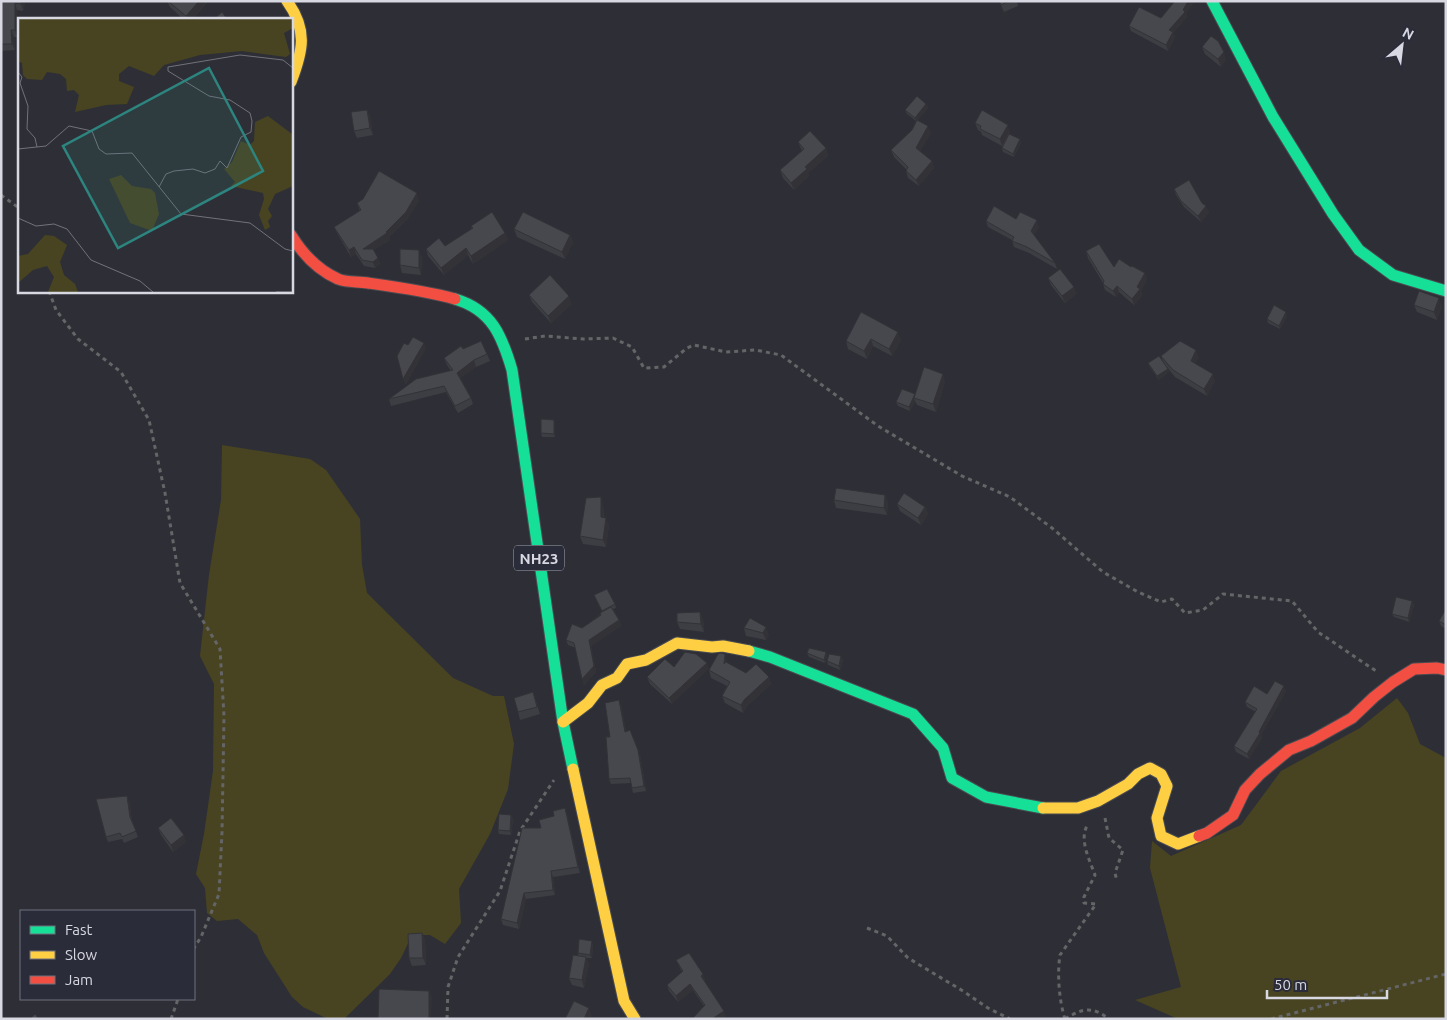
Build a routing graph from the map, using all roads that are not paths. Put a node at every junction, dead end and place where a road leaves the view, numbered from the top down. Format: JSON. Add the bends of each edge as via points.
{"nodes":[{"id":1,"x":287,"y":1,"type":"edge"},
{"id":2,"x":1212,"y":1,"type":"edge"},
{"id":3,"x":292,"y":80,"type":"edge"},
{"id":4,"x":292,"y":237,"type":"edge"},
{"id":5,"x":1446,"y":291,"type":"edge"},
{"id":6,"x":1446,"y":670,"type":"edge"},
{"id":7,"x":563,"y":722,"type":"junction"},
{"id":8,"x":635,"y":1019,"type":"edge"}],
"edges":[{"from":1,"to":3,"type":"street","via":[[299,18],[302,40],[300,61]]},
{"from":2,"to":5,"type":"street","via":[[1273,117],[1333,214],[1360,250],[1393,276]]},
{"from":4,"to":7,"type":"street","number":"NH23","via":[[315,265],[344,281],[449,296],[475,308],[496,326],[505,342],[512,370]]},
{"from":6,"to":7,"type":"street","via":[[1414,669],[1392,682],[1352,718],[1289,750],[1260,774],[1246,790],[1233,815],[1207,833],[1178,844],[1161,836],[1158,818],[1167,786],[1161,774],[1150,768],[1113,793],[1078,808],[1041,808],[986,797],[952,778],[943,748],[913,714],[755,652],[677,643],[646,660],[627,664],[617,678],[602,685],[588,703]]},
{"from":7,"to":8,"type":"street","number":"NH23","via":[[624,1001]]}]}
